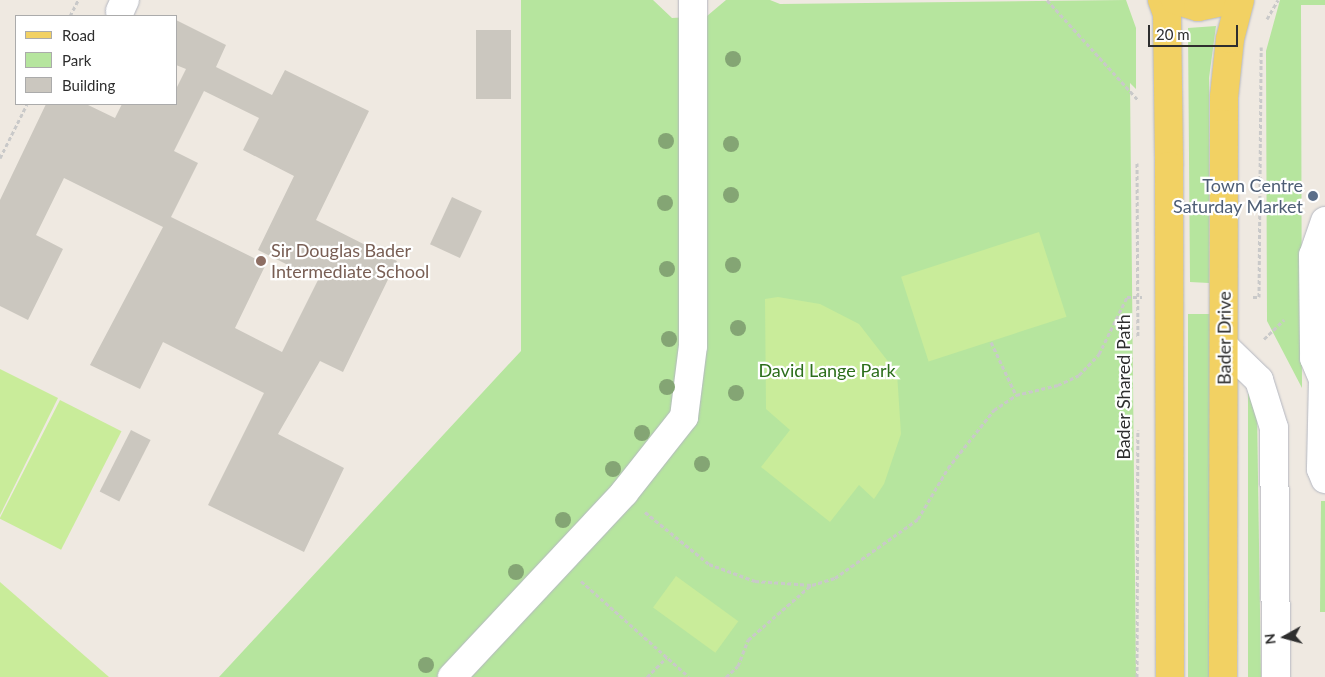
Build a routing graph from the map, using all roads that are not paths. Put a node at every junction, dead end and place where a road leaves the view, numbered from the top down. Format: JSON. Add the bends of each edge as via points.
{"nodes":[{"id":1,"x":694,"y":0,"type":"edge"},
{"id":2,"x":1162,"y":0,"type":"edge"},
{"id":3,"x":1175,"y":0,"type":"edge"},
{"id":4,"x":1231,"y":0,"type":"edge"},
{"id":5,"x":1240,"y":0,"type":"edge"},
{"id":6,"x":1325,"y":221,"type":"edge"},
{"id":7,"x":1320,"y":344,"type":"edge"},
{"id":8,"x":1224,"y":346,"type":"junction"},
{"id":9,"x":1324,"y":461,"type":"edge"},
{"id":10,"x":452,"y":677,"type":"edge"},
{"id":11,"x":1170,"y":677,"type":"edge"},
{"id":12,"x":1223,"y":677,"type":"edge"},
{"id":13,"x":1276,"y":677,"type":"edge"}],
"edges":[{"from":1,"to":10,"type":"lane","via":[[693,346],[684,417],[624,493]]},
{"from":2,"to":11,"type":"main road","via":[[1167,14],[1169,166]]},
{"from":3,"to":4,"type":"main road","via":[[1198,7]]},
{"from":5,"to":8,"type":"main road","name":"Bader Drive","via":[[1230,39],[1224,97]]},
{"from":6,"to":7,"type":"lane","via":[[1313,256]]},
{"from":7,"to":9,"type":"lane","via":[[1314,358],[1323,379]]},
{"from":8,"to":12,"type":"main road","name":"Bader Drive"},
{"from":8,"to":13,"type":"lane","via":[[1259,380],[1274,428]]}]}
